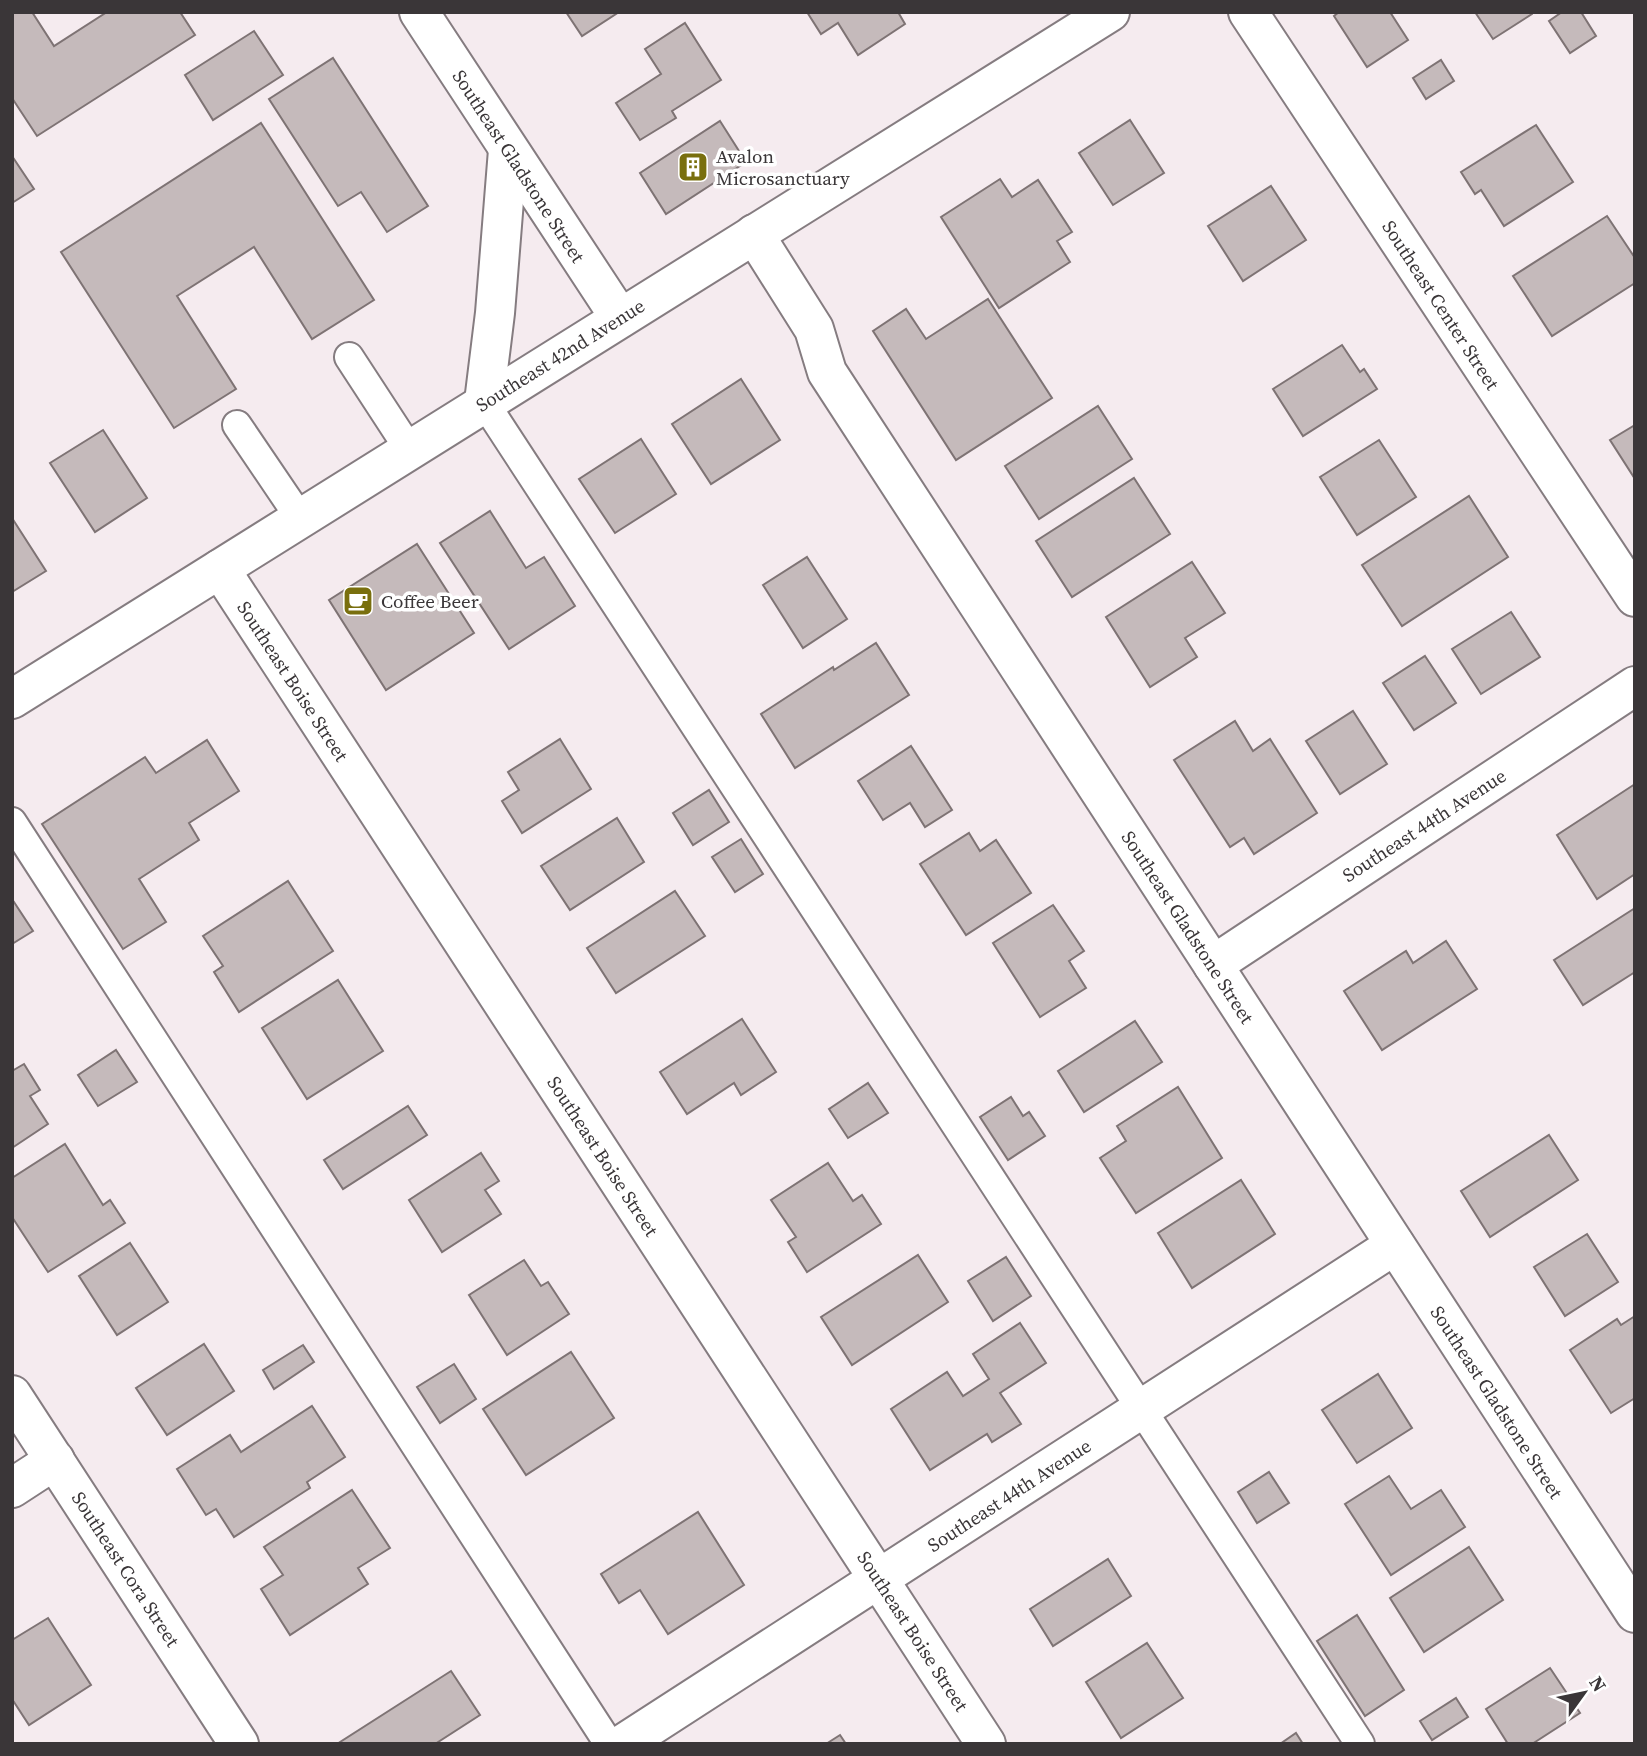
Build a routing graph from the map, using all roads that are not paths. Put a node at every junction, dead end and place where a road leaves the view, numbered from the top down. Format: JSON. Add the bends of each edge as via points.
{"nodes":[{"id":1,"x":419,"y":12,"type":"edge"},
{"id":2,"x":1110,"y":12,"type":"edge"},
{"id":3,"x":1248,"y":12,"type":"edge"},
{"id":4,"x":508,"y":150,"type":"junction"},
{"id":5,"x":754,"y":234,"type":"junction"},
{"id":6,"x":620,"y":318,"type":"junction"},
{"id":7,"x":349,"y":357,"type":"dead end"},
{"id":8,"x":484,"y":402,"type":"junction"},
{"id":9,"x":237,"y":425,"type":"dead end"},
{"id":10,"x":409,"y":449,"type":"junction"},
{"id":11,"x":300,"y":518,"type":"junction"},
{"id":12,"x":220,"y":569,"type":"junction"},
{"id":13,"x":1635,"y":597,"type":"edge"},
{"id":14,"x":1635,"y":685,"type":"edge"},
{"id":15,"x":12,"y":699,"type":"edge"},
{"id":16,"x":12,"y":822,"type":"edge"},
{"id":17,"x":1213,"y":965,"type":"junction"},
{"id":18,"x":1395,"y":1245,"type":"junction"},
{"id":19,"x":12,"y":1395,"type":"edge"},
{"id":20,"x":1141,"y":1409,"type":"junction"},
{"id":21,"x":55,"y":1460,"type":"junction"},
{"id":22,"x":12,"y":1488,"type":"edge"},
{"id":23,"x":880,"y":1580,"type":"junction"},
{"id":24,"x":1635,"y":1613,"type":"edge"},
{"id":25,"x":239,"y":1744,"type":"edge"},
{"id":26,"x":609,"y":1744,"type":"edge"},
{"id":27,"x":623,"y":1744,"type":"edge"},
{"id":28,"x":986,"y":1744,"type":"edge"},
{"id":29,"x":1360,"y":1744,"type":"edge"}],
"edges":[{"from":1,"to":4,"type":"street","name":"Southeast Gladstone Street"},
{"from":2,"to":5,"type":"street","name":"Southeast 42nd Avenue"},
{"from":3,"to":13,"type":"street","name":"Southeast Center Street"},
{"from":4,"to":6,"type":"street","name":"Southeast Gladstone Street"},
{"from":4,"to":8,"type":"street"},
{"from":5,"to":6,"type":"street","name":"Southeast 42nd Avenue"},
{"from":5,"to":17,"type":"street","name":"Southeast Gladstone Street","via":[[814,328],[827,372]]},
{"from":6,"to":8,"type":"street","name":"Southeast 42nd Avenue"},
{"from":7,"to":10,"type":"lane"},
{"from":8,"to":10,"type":"street","name":"Southeast 42nd Avenue"},
{"from":8,"to":20,"type":"lane"},
{"from":9,"to":11,"type":"lane"},
{"from":10,"to":11,"type":"street","name":"Southeast 42nd Avenue"},
{"from":11,"to":12,"type":"street","name":"Southeast 42nd Avenue"},
{"from":12,"to":15,"type":"street","name":"Southeast 42nd Avenue"},
{"from":12,"to":23,"type":"street","name":"Southeast Boise Street"},
{"from":14,"to":17,"type":"street","name":"Southeast 44th Avenue"},
{"from":16,"to":26,"type":"lane"},
{"from":17,"to":18,"type":"street","name":"Southeast Gladstone Street"},
{"from":18,"to":20,"type":"street","name":"Southeast 44th Avenue"},
{"from":18,"to":24,"type":"street","name":"Southeast Gladstone Street"},
{"from":19,"to":21,"type":"street","name":"Southeast Cora Street"},
{"from":20,"to":23,"type":"street","name":"Southeast 44th Avenue"},
{"from":20,"to":29,"type":"lane"},
{"from":21,"to":22,"type":"street"},
{"from":21,"to":25,"type":"street","name":"Southeast Cora Street"},
{"from":23,"to":27,"type":"street","name":"Southeast 44th Avenue"},
{"from":23,"to":28,"type":"street","name":"Southeast Boise Street"}]}
